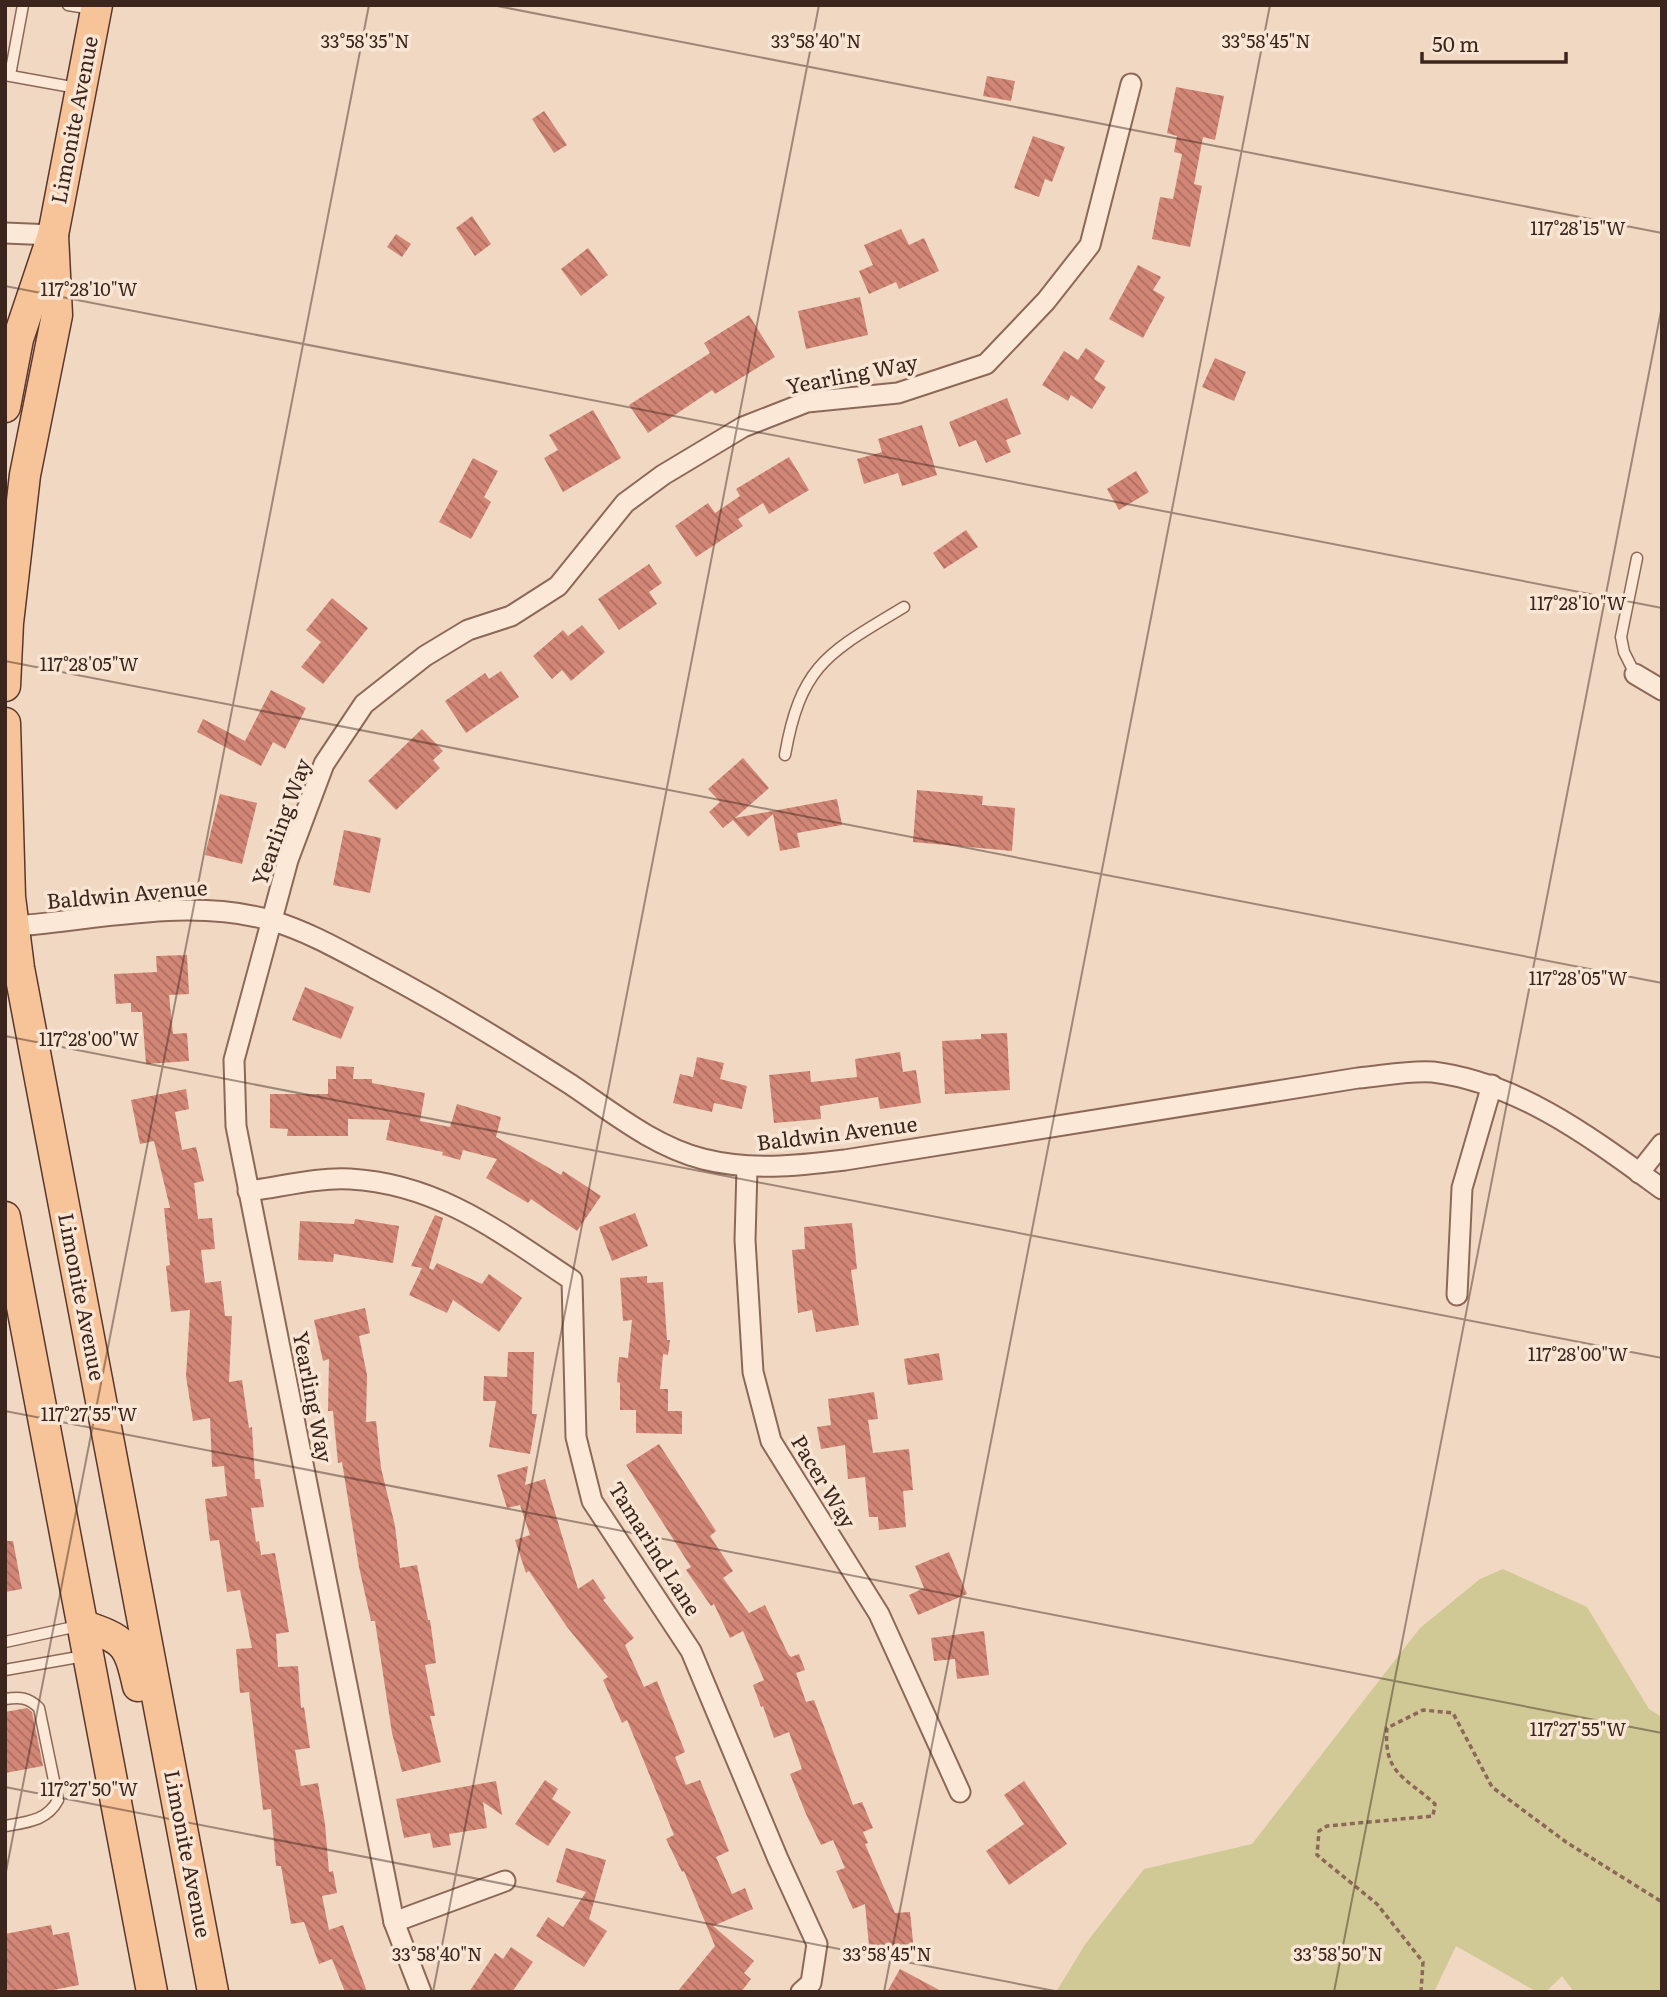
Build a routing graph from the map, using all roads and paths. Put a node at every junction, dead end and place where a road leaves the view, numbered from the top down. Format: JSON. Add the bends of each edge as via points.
{"nodes":[{"id":1,"x":23,"y":5,"type":"edge"},
{"id":2,"x":87,"y":7,"type":"edge"},
{"id":3,"x":8,"y":75,"type":"edge"},
{"id":4,"x":1131,"y":84,"type":"dead end"},
{"id":5,"x":81,"y":89,"type":"junction"},
{"id":6,"x":5,"y":233,"type":"edge"},
{"id":7,"x":53,"y":235,"type":"junction"},
{"id":8,"x":5,"y":407,"type":"edge"},
{"id":9,"x":1637,"y":558,"type":"dead end"},
{"id":10,"x":904,"y":607,"type":"dead end"},
{"id":11,"x":1635,"y":674,"type":"joint"},
{"id":12,"x":5,"y":686,"type":"edge"},
{"id":13,"x":1662,"y":690,"type":"edge"},
{"id":14,"x":5,"y":723,"type":"edge"},
{"id":15,"x":785,"y":755,"type":"dead end"},
{"id":16,"x":272,"y":921,"type":"junction"},
{"id":17,"x":9,"y":927,"type":"edge"},
{"id":18,"x":1492,"y":1085,"type":"junction"},
{"id":19,"x":1662,"y":1144,"type":"edge"},
{"id":20,"x":747,"y":1168,"type":"junction"},
{"id":21,"x":1639,"y":1172,"type":"junction"},
{"id":22,"x":1662,"y":1189,"type":"edge"},
{"id":23,"x":248,"y":1191,"type":"junction"},
{"id":24,"x":5,"y":1217,"type":"edge"},
{"id":25,"x":1457,"y":1295,"type":"dead end"},
{"id":26,"x":82,"y":1625,"type":"junction"},
{"id":27,"x":5,"y":1642,"type":"edge"},
{"id":28,"x":88,"y":1655,"type":"junction"},
{"id":29,"x":5,"y":1670,"type":"edge"},
{"id":30,"x":5,"y":1699,"type":"edge"},
{"id":31,"x":960,"y":1792,"type":"dead end"},
{"id":32,"x":5,"y":1826,"type":"edge"},
{"id":33,"x":505,"y":1881,"type":"dead end"},
{"id":34,"x":1662,"y":1902,"type":"edge"},
{"id":35,"x":197,"y":1910,"type":"junction"},
{"id":36,"x":394,"y":1922,"type":"junction"},
{"id":37,"x":152,"y":1992,"type":"edge"},
{"id":38,"x":213,"y":1992,"type":"edge"},
{"id":39,"x":421,"y":1992,"type":"edge"},
{"id":40,"x":801,"y":1992,"type":"edge"},
{"id":41,"x":1421,"y":1992,"type":"edge"}],
"edges":[{"from":1,"to":3,"type":"lane"},
{"from":2,"to":5,"type":"main road","name":"Limonite Avenue"},
{"from":3,"to":5,"type":"lane"},
{"from":4,"to":16,"type":"street","name":"Yearling Way","via":[[1090,245],[986,364],[898,393],[807,402],[743,426],[625,503],[558,586],[511,616],[468,630],[405,671],[364,704],[324,764],[288,860]]},
{"from":5,"to":7,"type":"main road","name":"Limonite Avenue"},
{"from":6,"to":7,"type":"street"},
{"from":7,"to":8,"type":"main road","name":"Limonite Avenue","via":[[18,339]]},
{"from":7,"to":12,"type":"main road","name":"Limonite Avenue","via":[[57,315],[25,475]]},
{"from":9,"to":11,"type":"lane","via":[[1621,637]]},
{"from":10,"to":15,"type":"lane","via":[[822,661],[801,693]]},
{"from":11,"to":13,"type":"street"},
{"from":14,"to":17,"type":"main road","name":"Limonite Avenue"},
{"from":16,"to":17,"type":"street","name":"Baldwin Avenue","via":[[220,911],[170,911]]},
{"from":16,"to":20,"type":"street","name":"Baldwin Avenue","via":[[336,948],[480,1026],[658,1142]]},
{"from":16,"to":23,"type":"street","name":"Yearling Way","via":[[234,1060],[236,1126]]},
{"from":17,"to":35,"type":"main road","name":"Limonite Avenue"},
{"from":18,"to":20,"type":"street","name":"Baldwin Avenue","via":[[1431,1072],[1358,1078],[845,1160]]},
{"from":18,"to":21,"type":"street","name":"Baldwin Avenue","via":[[1532,1102]]},
{"from":18,"to":25,"type":"street","via":[[1462,1188]]},
{"from":19,"to":21,"type":"street"},
{"from":20,"to":31,"type":"street","name":"Pacer Way","via":[[745,1240],[753,1372],[771,1441],[878,1614]]},
{"from":21,"to":22,"type":"street","name":"Baldwin Avenue"},
{"from":23,"to":36,"type":"street","name":"Yearling Way"},
{"from":23,"to":40,"type":"street","name":"Tamarind Lane","via":[[348,1179],[421,1191],[458,1206],[572,1280],[576,1437],[592,1501],[691,1651],[817,1944],[811,1983]]},
{"from":24,"to":26,"type":"main road"},
{"from":26,"to":27,"type":"lane"},
{"from":26,"to":28,"type":"main road"},
{"from":26,"to":35,"type":"main road","via":[[114,1636],[131,1653],[176,1881]]},
{"from":28,"to":29,"type":"lane"},
{"from":28,"to":37,"type":"main road"},
{"from":30,"to":32,"type":"lane","via":[[20,1697],[39,1708],[58,1800],[52,1812],[38,1819]]},
{"from":33,"to":36,"type":"street"},
{"from":34,"to":41,"type":"path","via":[[1566,1842],[1492,1787],[1453,1713],[1423,1710],[1387,1728],[1386,1746],[1389,1764],[1435,1804],[1433,1816],[1327,1826],[1320,1831],[1317,1855],[1377,1904],[1423,1962]]},
{"from":35,"to":38,"type":"main road","name":"Limonite Avenue"},
{"from":36,"to":39,"type":"street","name":"Yearling Way"}]}
